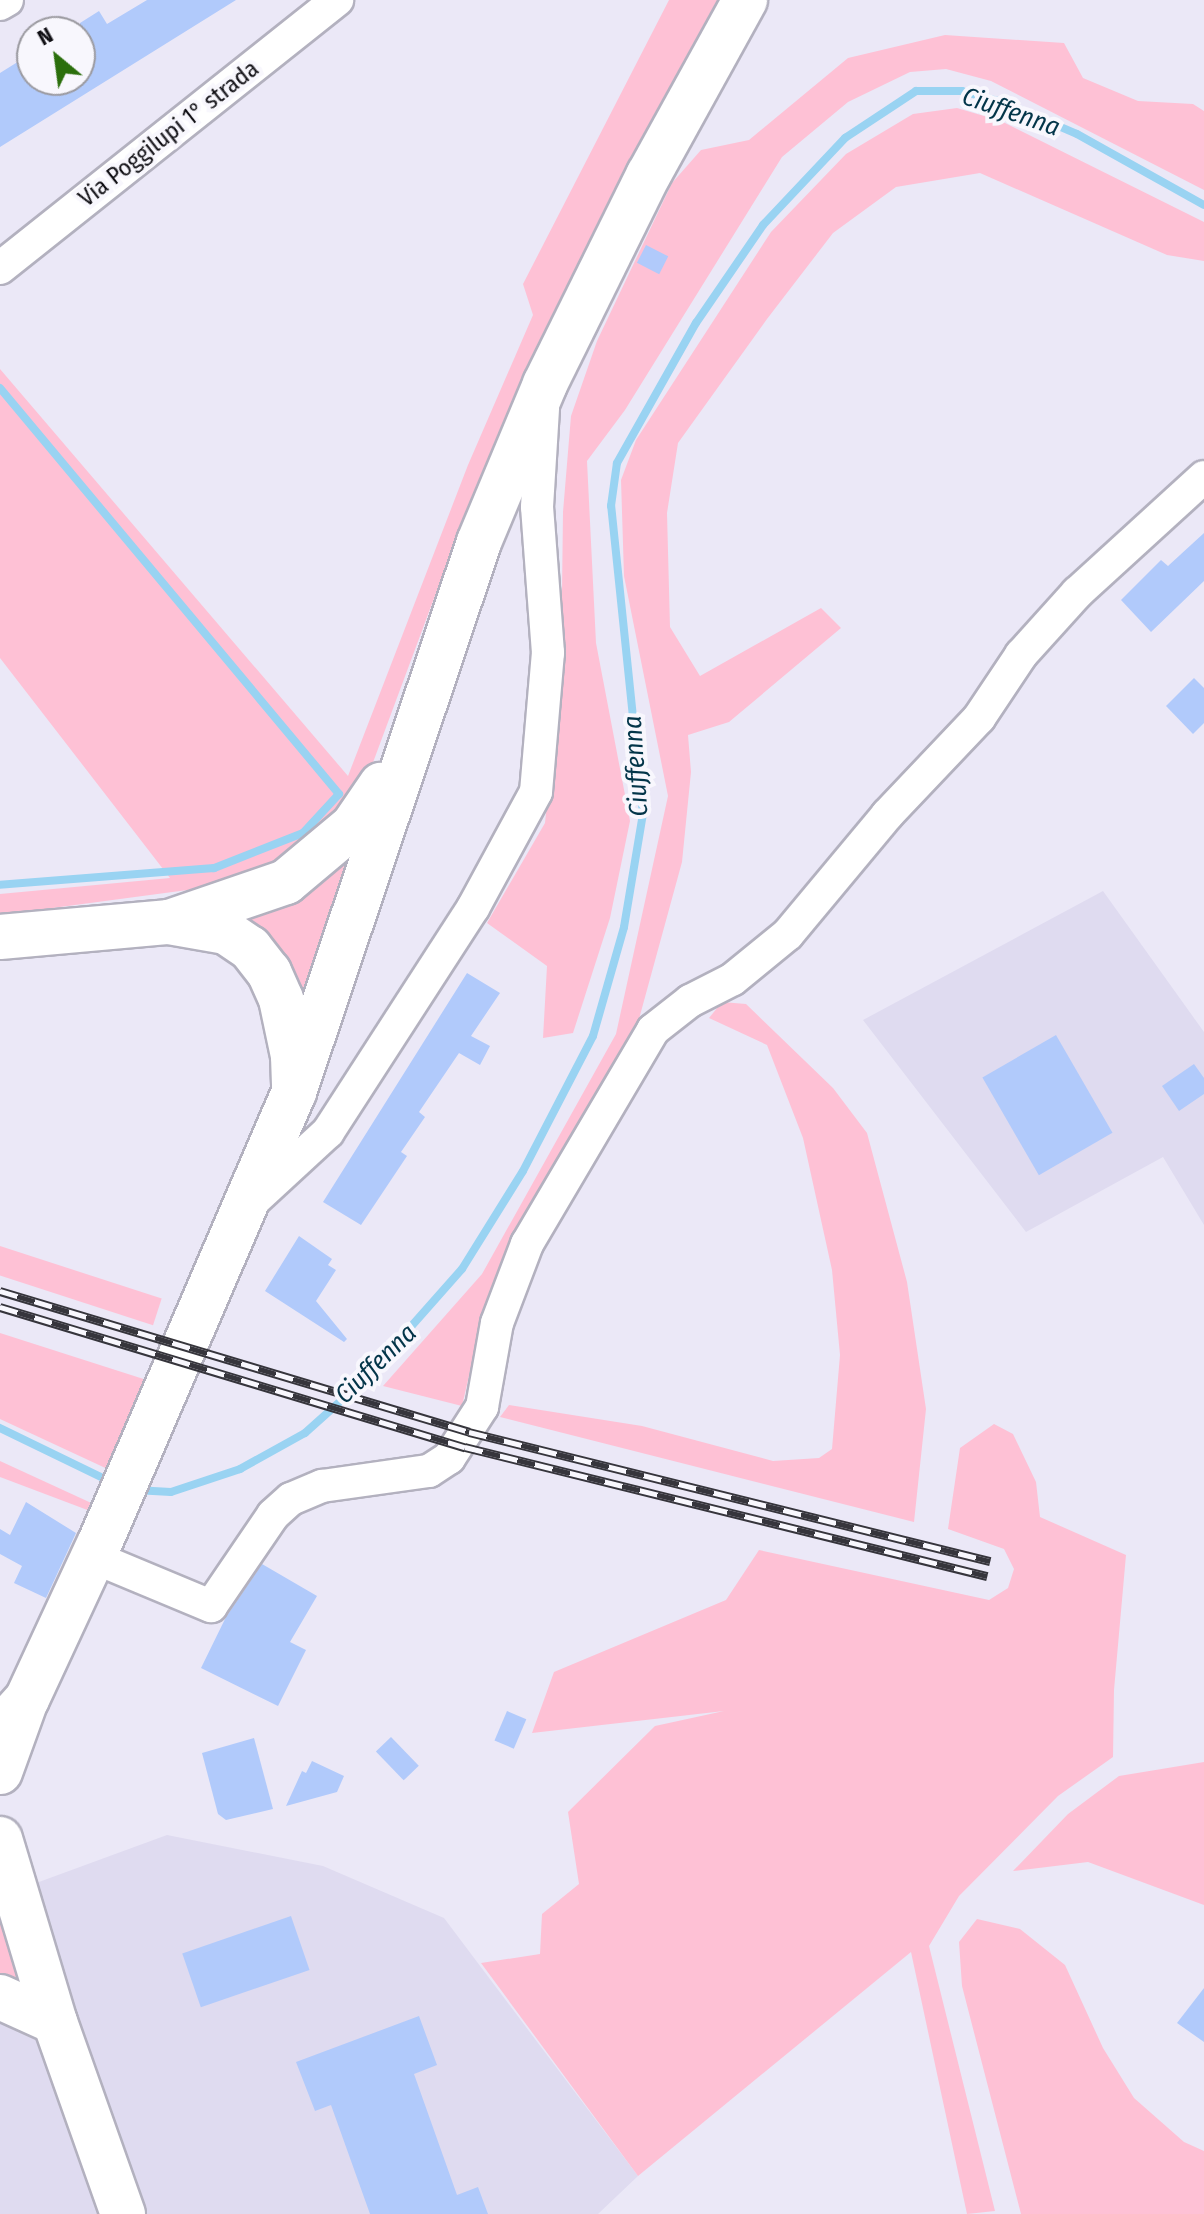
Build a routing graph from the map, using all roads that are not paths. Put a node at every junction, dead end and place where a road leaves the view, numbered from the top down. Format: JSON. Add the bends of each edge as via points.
{"nodes":[{"id":1,"x":7,"y":0,"type":"edge"},
{"id":2,"x":337,"y":0,"type":"edge"},
{"id":3,"x":745,"y":0,"type":"edge"},
{"id":4,"x":0,"y":4,"type":"edge"},
{"id":5,"x":0,"y":268,"type":"edge"},
{"id":6,"x":545,"y":384,"type":"junction"},
{"id":7,"x":1204,"y":477,"type":"edge"},
{"id":8,"x":407,"y":746,"type":"junction"},
{"id":9,"x":169,"y":922,"type":"junction"},
{"id":10,"x":0,"y":937,"type":"edge"},
{"id":11,"x":294,"y":1092,"type":"junction"},
{"id":12,"x":245,"y":1209,"type":"junction"},
{"id":13,"x":102,"y":1538,"type":"junction"},
{"id":14,"x":13,"y":1714,"type":"edge"},
{"id":15,"x":0,"y":1772,"type":"edge"},
{"id":16,"x":0,"y":1839,"type":"edge"},
{"id":17,"x":0,"y":1997,"type":"edge"},
{"id":18,"x":55,"y":2022,"type":"junction"},
{"id":19,"x":123,"y":2214,"type":"edge"}],
"edges":[{"from":1,"to":4,"type":"street"},
{"from":2,"to":5,"type":"street","name":"Via Poggilupi 1° strada"},
{"from":3,"to":6,"type":"main road","via":[[649,174]]},
{"from":6,"to":8,"type":"main road","via":[[479,542]]},
{"from":6,"to":12,"type":"street","via":[[537,507],[548,653],[536,792],[473,908],[328,1132]]},
{"from":7,"to":13,"type":"street","via":[[1077,593],[1021,655],[979,718],[887,815],[788,934],[733,979],[690,1001],[653,1030],[527,1244],[497,1323],[482,1407],[449,1458],[429,1471],[322,1486],[291,1499],[273,1515],[211,1606]]},
{"from":8,"to":9,"type":"main road","via":[[353,826],[286,882]]},
{"from":8,"to":11,"type":"main road"},
{"from":9,"to":10,"type":"main road"},
{"from":9,"to":11,"type":"main road","via":[[226,932],[269,972],[289,1033]]},
{"from":11,"to":12,"type":"main road"},
{"from":12,"to":13,"type":"main road"},
{"from":13,"to":14,"type":"main road"},
{"from":14,"to":15,"type":"main road"},
{"from":16,"to":18,"type":"main road"},
{"from":17,"to":18,"type":"main road"},
{"from":18,"to":19,"type":"main road"}]}
